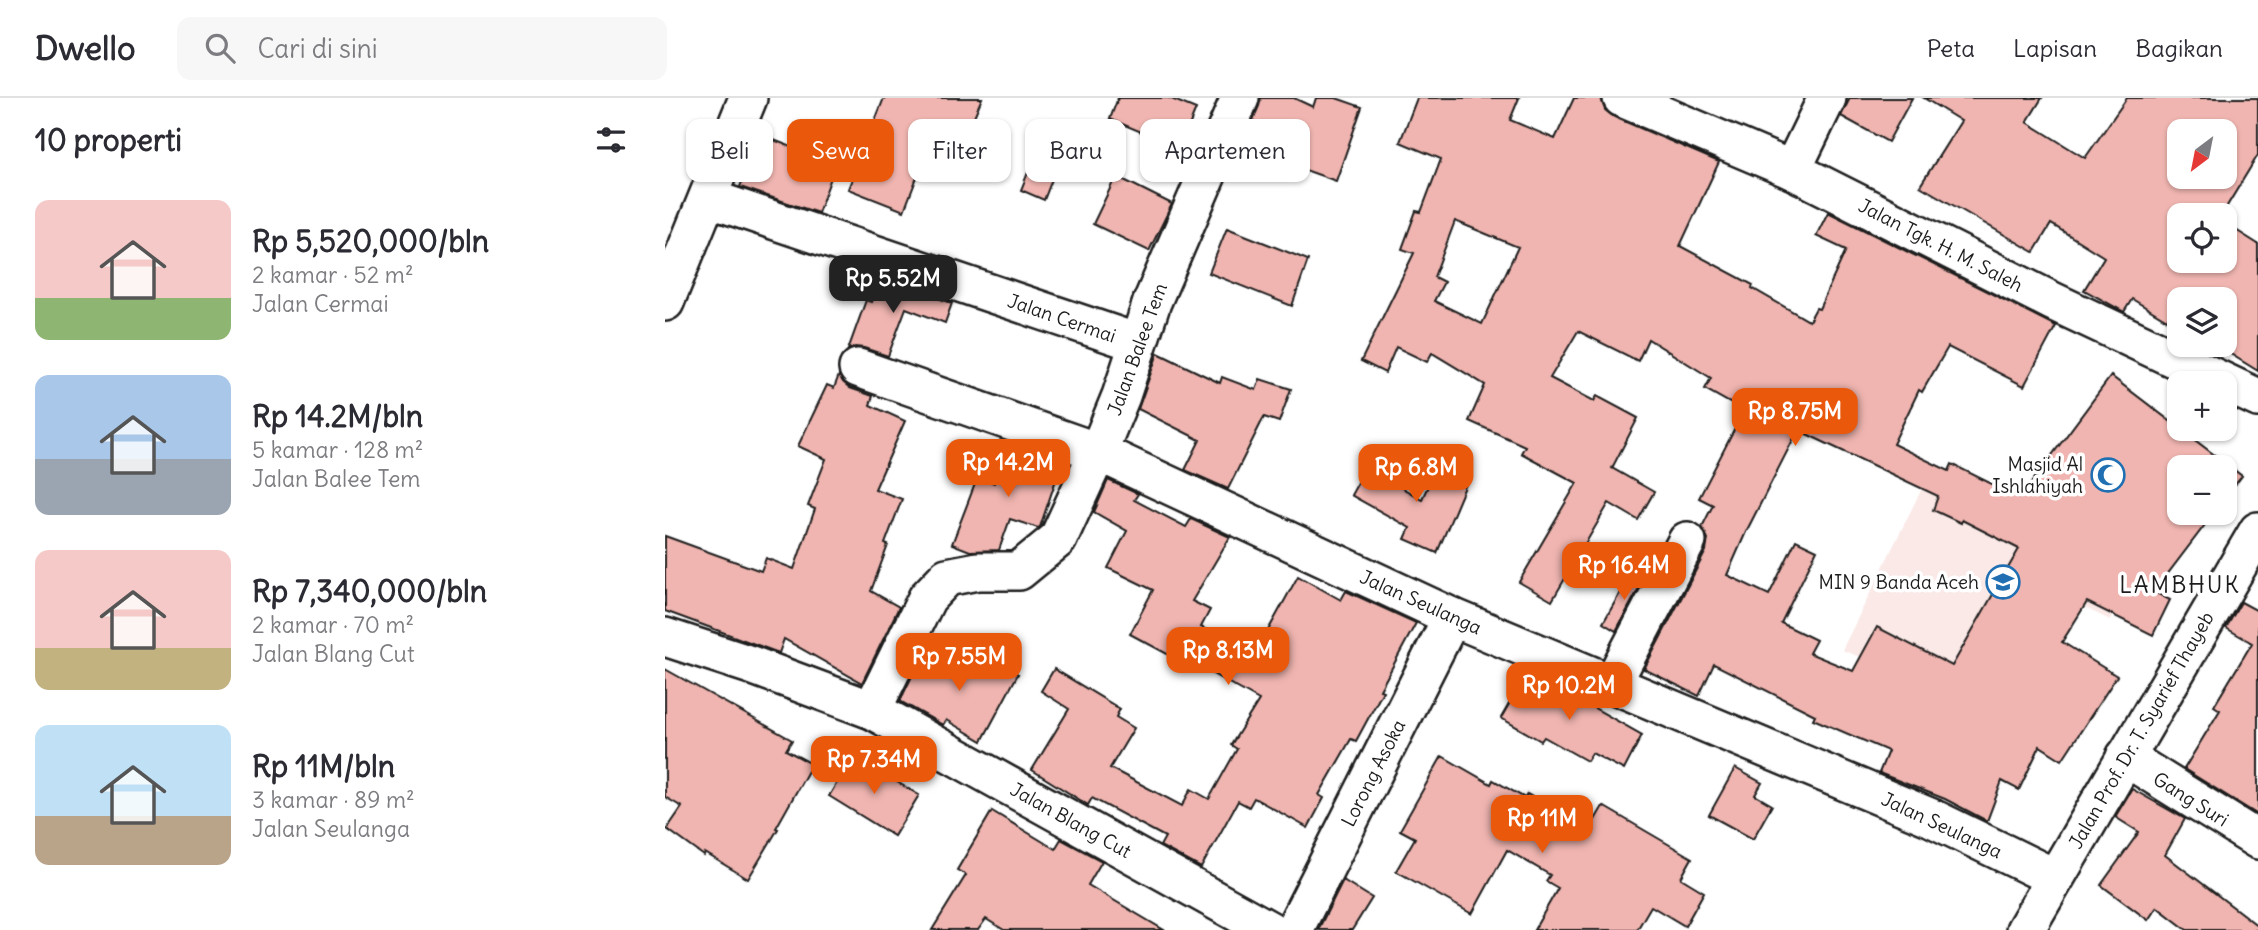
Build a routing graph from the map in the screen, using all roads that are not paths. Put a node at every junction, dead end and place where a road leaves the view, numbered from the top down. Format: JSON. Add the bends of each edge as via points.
{"nodes":[{"id":1,"x":748,"y":98,"type":"edge"},
{"id":2,"x":1240,"y":98,"type":"edge"},
{"id":3,"x":1622,"y":98,"type":"edge"},
{"id":4,"x":1827,"y":98,"type":"edge"},
{"id":5,"x":1792,"y":170,"type":"junction"},
{"id":6,"x":708,"y":198,"type":"junction"},
{"id":7,"x":665,"y":302,"type":"edge"},
{"id":8,"x":1138,"y":343,"type":"junction"},
{"id":9,"x":858,"y":368,"type":"dead end"},
{"id":10,"x":2258,"y":398,"type":"edge"},
{"id":11,"x":1098,"y":452,"type":"junction"},
{"id":12,"x":2258,"y":531,"type":"edge"},
{"id":13,"x":1687,"y":541,"type":"dead end"},
{"id":14,"x":1452,"y":617,"type":"junction"},
{"id":15,"x":665,"y":637,"type":"edge"},
{"id":16,"x":1612,"y":684,"type":"junction"},
{"id":17,"x":872,"y":710,"type":"junction"},
{"id":18,"x":2125,"y":757,"type":"junction"},
{"id":19,"x":2258,"y":840,"type":"edge"},
{"id":20,"x":2055,"y":878,"type":"junction"},
{"id":21,"x":1269,"y":930,"type":"edge"},
{"id":22,"x":1294,"y":930,"type":"edge"},
{"id":23,"x":2025,"y":930,"type":"edge"}],
"edges":[{"from":1,"to":6,"type":"street"},
{"from":2,"to":8,"type":"street","name":"Jalan Balee Tem"},
{"from":3,"to":5,"type":"street","name":"Jalan Tgk. H. M. Saleh"},
{"from":4,"to":5,"type":"street"},
{"from":5,"to":10,"type":"street","name":"Jalan Tgk. H. M. Saleh"},
{"from":6,"to":7,"type":"street"},
{"from":6,"to":8,"type":"street","name":"Jalan Cermai"},
{"from":8,"to":11,"type":"street","name":"Jalan Balee Tem"},
{"from":9,"to":11,"type":"street","name":"Jalan Seulanga"},
{"from":11,"to":14,"type":"street","name":"Jalan Seulanga"},
{"from":11,"to":17,"type":"street","name":"Jalan Balee Tem","via":[[1058,539],[1019,571],[947,577],[927,598]]},
{"from":12,"to":18,"type":"street","name":"Jalan Prof. Dr. T. Syarief Thayeb"},
{"from":13,"to":16,"type":"street"},
{"from":14,"to":16,"type":"street","name":"Jalan Seulanga"},
{"from":14,"to":22,"type":"street","name":"Lorong Asoka"},
{"from":15,"to":17,"type":"street","name":"Jalan Blang Cut"},
{"from":16,"to":20,"type":"street","name":"Jalan Seulanga","via":[[1932,818]]},
{"from":17,"to":21,"type":"street","name":"Jalan Blang Cut"},
{"from":18,"to":19,"type":"street","name":"Gang Suri"},
{"from":18,"to":20,"type":"street","name":"Jalan Prof. Dr. T. Syarief Thayeb"},
{"from":20,"to":23,"type":"street","name":"Jalan Prof. Dr. T. Syarief Thayeb"}]}
